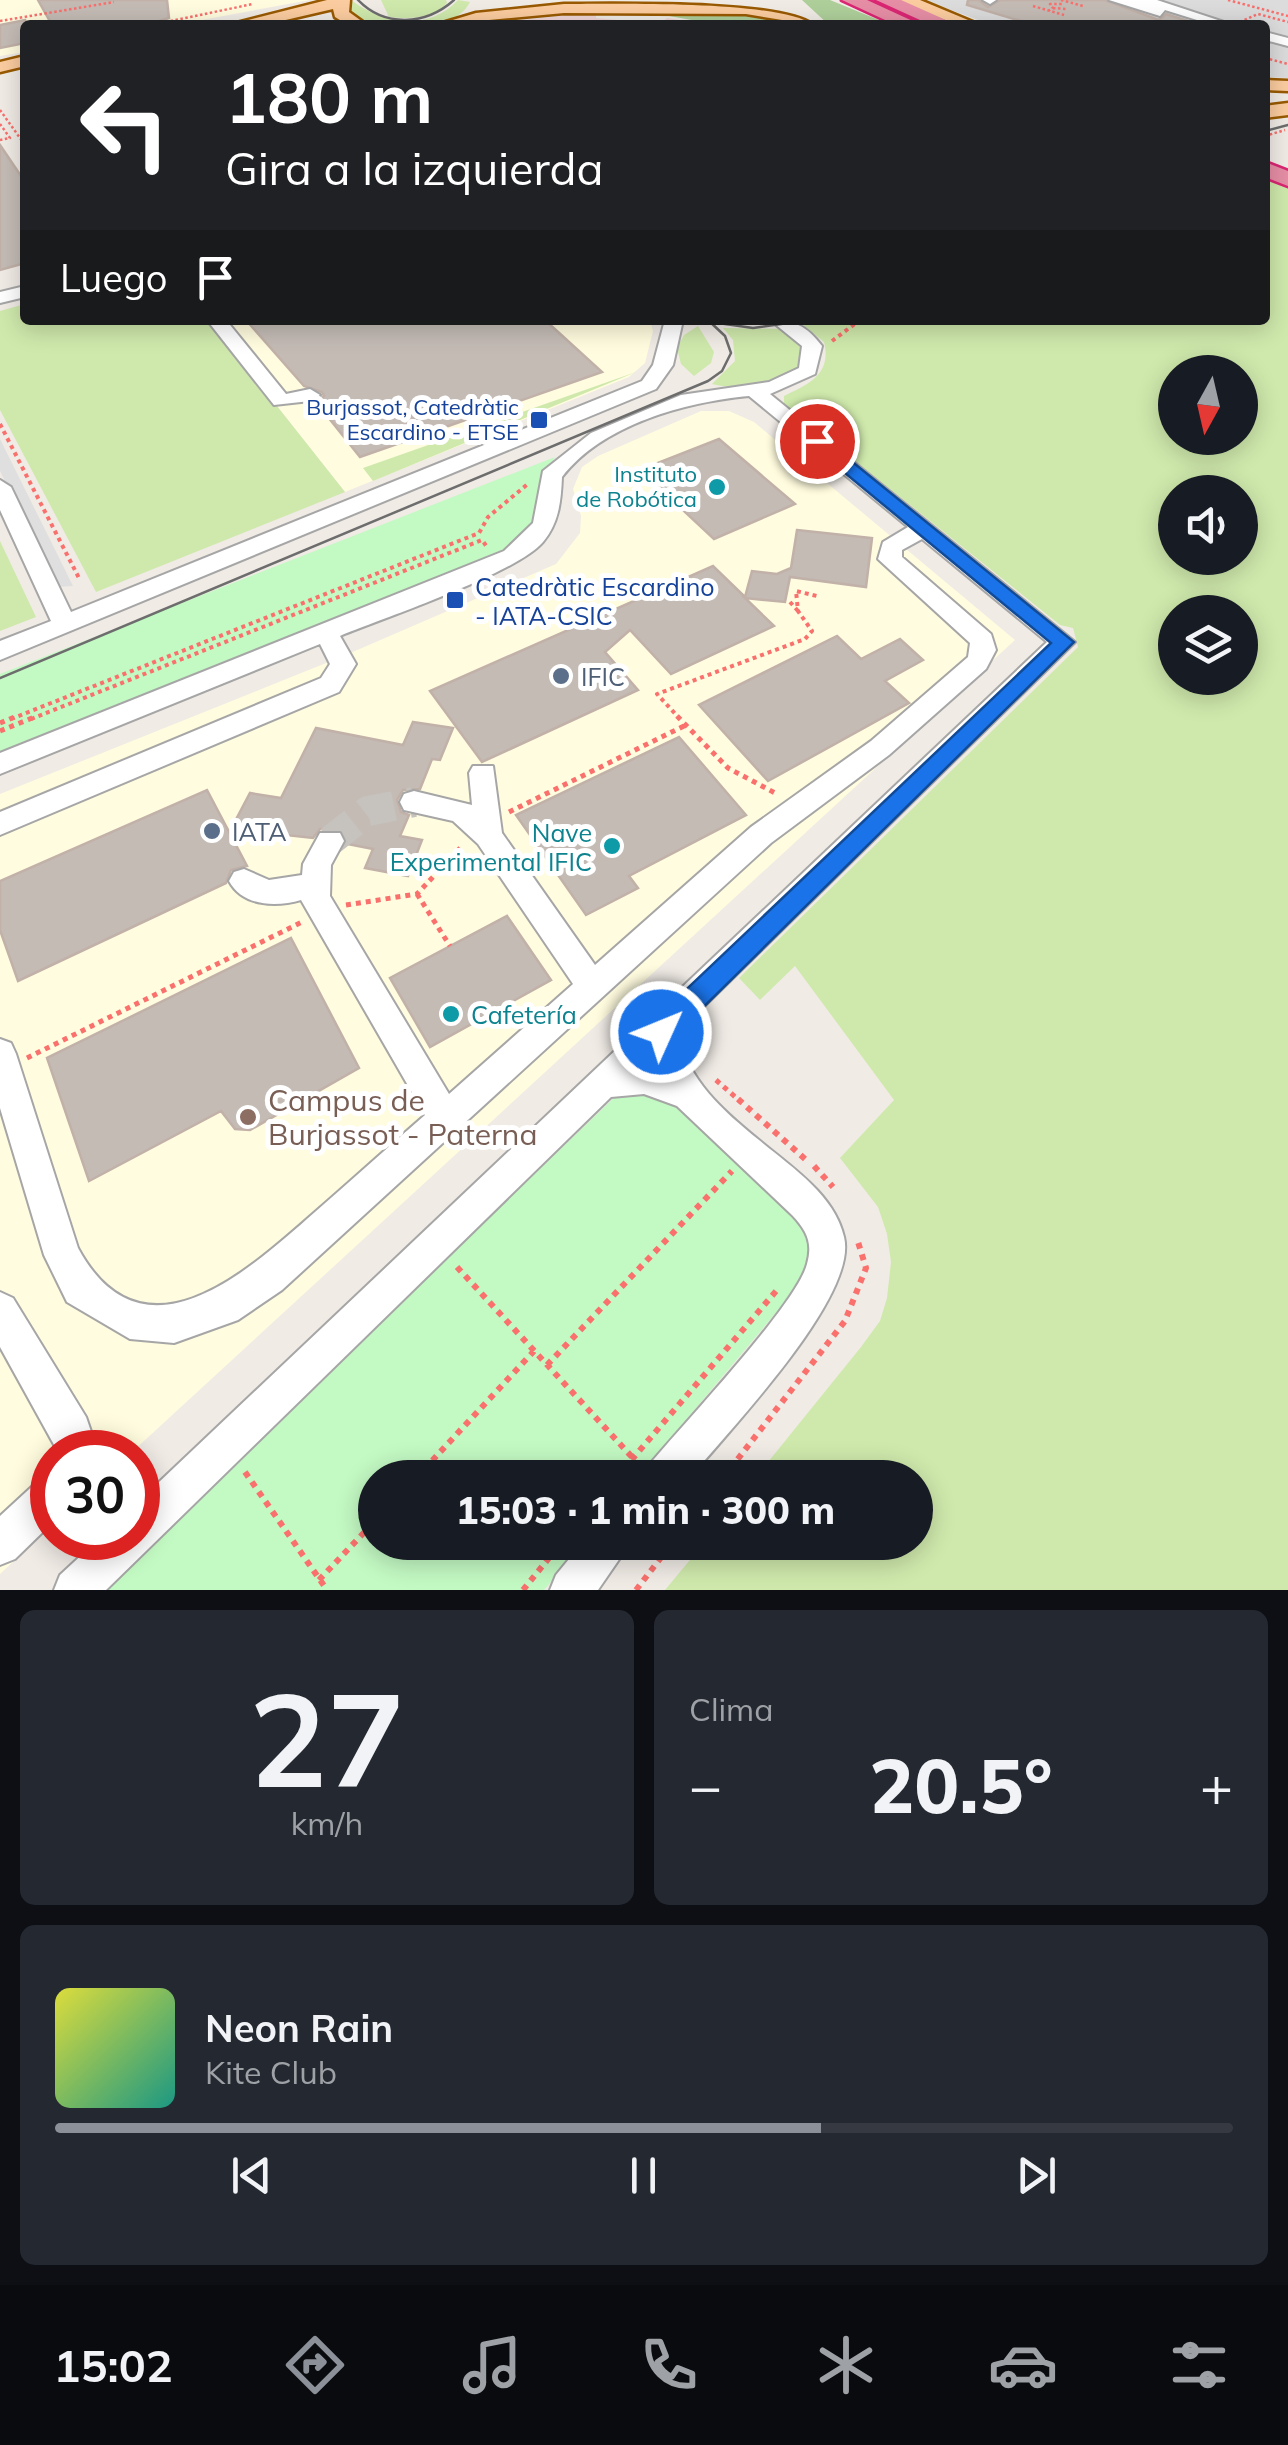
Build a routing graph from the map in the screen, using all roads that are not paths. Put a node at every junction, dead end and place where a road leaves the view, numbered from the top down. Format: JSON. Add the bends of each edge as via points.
{"nodes":[{"id":1,"x":341,"y":0,"type":"edge"},
{"id":2,"x":482,"y":0,"type":"edge"},
{"id":3,"x":699,"y":0,"type":"edge"},
{"id":4,"x":790,"y":0,"type":"edge"},
{"id":5,"x":851,"y":0,"type":"edge"},
{"id":6,"x":886,"y":0,"type":"edge"},
{"id":7,"x":905,"y":0,"type":"edge"},
{"id":8,"x":1114,"y":0,"type":"edge"},
{"id":9,"x":1144,"y":0,"type":"edge"},
{"id":10,"x":1188,"y":0,"type":"edge"},
{"id":11,"x":1164,"y":10,"type":"junction"},
{"id":12,"x":264,"y":20,"type":"edge"},
{"id":13,"x":349,"y":20,"type":"edge"},
{"id":14,"x":457,"y":20,"type":"edge"},
{"id":15,"x":465,"y":20,"type":"edge"},
{"id":16,"x":796,"y":20,"type":"edge"},
{"id":17,"x":811,"y":20,"type":"edge"},
{"id":18,"x":900,"y":20,"type":"edge"},
{"id":19,"x":936,"y":20,"type":"edge"},
{"id":20,"x":959,"y":20,"type":"edge"},
{"id":21,"x":1205,"y":20,"type":"edge"},
{"id":22,"x":220,"y":325,"type":"edge"},
{"id":23,"x":693,"y":325,"type":"edge"},
{"id":24,"x":787,"y":325,"type":"edge"},
{"id":25,"x":676,"y":352,"type":"edge"},
{"id":26,"x":749,"y":392,"type":"junction"},
{"id":27,"x":310,"y":395,"type":"dead end"},
{"id":28,"x":0,"y":487,"type":"edge"},
{"id":29,"x":924,"y":528,"type":"junction"},
{"id":30,"x":65,"y":625,"type":"junction"},
{"id":31,"x":325,"y":631,"type":"junction"},
{"id":32,"x":0,"y":651,"type":"edge"},
{"id":33,"x":0,"y":764,"type":"edge"},
{"id":34,"x":483,"y":772,"type":"dead end"},
{"id":35,"x":414,"y":802,"type":"tunnel mouth"},
{"id":36,"x":0,"y":824,"type":"edge"},
{"id":37,"x":488,"y":836,"type":"junction"},
{"id":38,"x":330,"y":841,"type":"tunnel mouth"},
{"id":39,"x":244,"y":881,"type":"dead end"},
{"id":40,"x":317,"y":898,"type":"junction"},
{"id":41,"x":593,"y":987,"type":"junction"},
{"id":42,"x":661,"y":1032,"type":"junction"},
{"id":43,"x":2,"y":1062,"type":"edge"},
{"id":44,"x":692,"y":1080,"type":"junction"},
{"id":45,"x":608,"y":1082,"type":"junction"},
{"id":46,"x":446,"y":1120,"type":"junction"},
{"id":47,"x":0,"y":1312,"type":"edge"},
{"id":48,"x":71,"y":1430,"type":"edge"},
{"id":49,"x":679,"y":1460,"type":"edge"},
{"id":50,"x":160,"y":1509,"type":"edge"},
{"id":51,"x":30,"y":1516,"type":"edge"},
{"id":52,"x":0,"y":1544,"type":"edge"},
{"id":53,"x":107,"y":1560,"type":"edge"},
{"id":54,"x":595,"y":1560,"type":"edge"},
{"id":55,"x":75,"y":1590,"type":"edge"},
{"id":56,"x":571,"y":1590,"type":"edge"}],
"edges":[{"from":1,"to":12,"type":"main road"},
{"from":1,"to":13,"type":"main road","via":[[340,14]]},
{"from":2,"to":3,"type":"main road"},
{"from":2,"to":14,"type":"main road"},
{"from":4,"to":17,"type":"main road"},
{"from":5,"to":18,"type":"highway"},
{"from":6,"to":19,"type":"highway"},
{"from":7,"to":20,"type":"main road"},
{"from":8,"to":11,"type":"street"},
{"from":9,"to":11,"type":"street"},
{"from":10,"to":11,"type":"street"},
{"from":11,"to":21,"type":"street"},
{"from":15,"to":16,"type":"main road","via":[[586,5],[748,8]]},
{"from":22,"to":27,"type":"street","via":[[281,401]]},
{"from":23,"to":25,"type":"street"},
{"from":24,"to":26,"type":"street","via":[[804,335],[814,358],[796,380]]},
{"from":25,"to":26,"type":"street"},
{"from":25,"to":30,"type":"street","via":[[649,385]]},
{"from":26,"to":29,"type":"street"},
{"from":26,"to":31,"type":"street","via":[[691,399],[573,451],[551,476],[550,515],[533,544]]},
{"from":28,"to":30,"type":"street"},
{"from":29,"to":41,"type":"street","via":[[891,547],[890,559],[982,640],[982,656],[905,728],[762,835]]},
{"from":29,"to":42,"type":"street","via":[[1064,642]]},
{"from":30,"to":32,"type":"street"},
{"from":31,"to":33,"type":"street"},
{"from":31,"to":36,"type":"street","via":[[343,664],[330,685]]},
{"from":34,"to":37,"type":"street"},
{"from":35,"to":37,"type":"street","via":[[461,812]]},
{"from":37,"to":41,"type":"street"},
{"from":38,"to":40,"type":"street","via":[[317,864]]},
{"from":39,"to":40,"type":"street","via":[[258,892]]},
{"from":40,"to":46,"type":"street"},
{"from":41,"to":46,"type":"street"},
{"from":42,"to":44,"type":"street","via":[[665,1062]]},
{"from":42,"to":45,"type":"street"},
{"from":43,"to":46,"type":"street","via":[[69,1272],[92,1300],[149,1324],[197,1320],[247,1294]]},
{"from":44,"to":45,"type":"street"},
{"from":44,"to":49,"type":"street","via":[[824,1229],[827,1266],[811,1300]]},
{"from":45,"to":50,"type":"street"},
{"from":47,"to":48,"type":"street"},
{"from":51,"to":52,"type":"street"},
{"from":53,"to":55,"type":"street"},
{"from":54,"to":56,"type":"street"}]}
